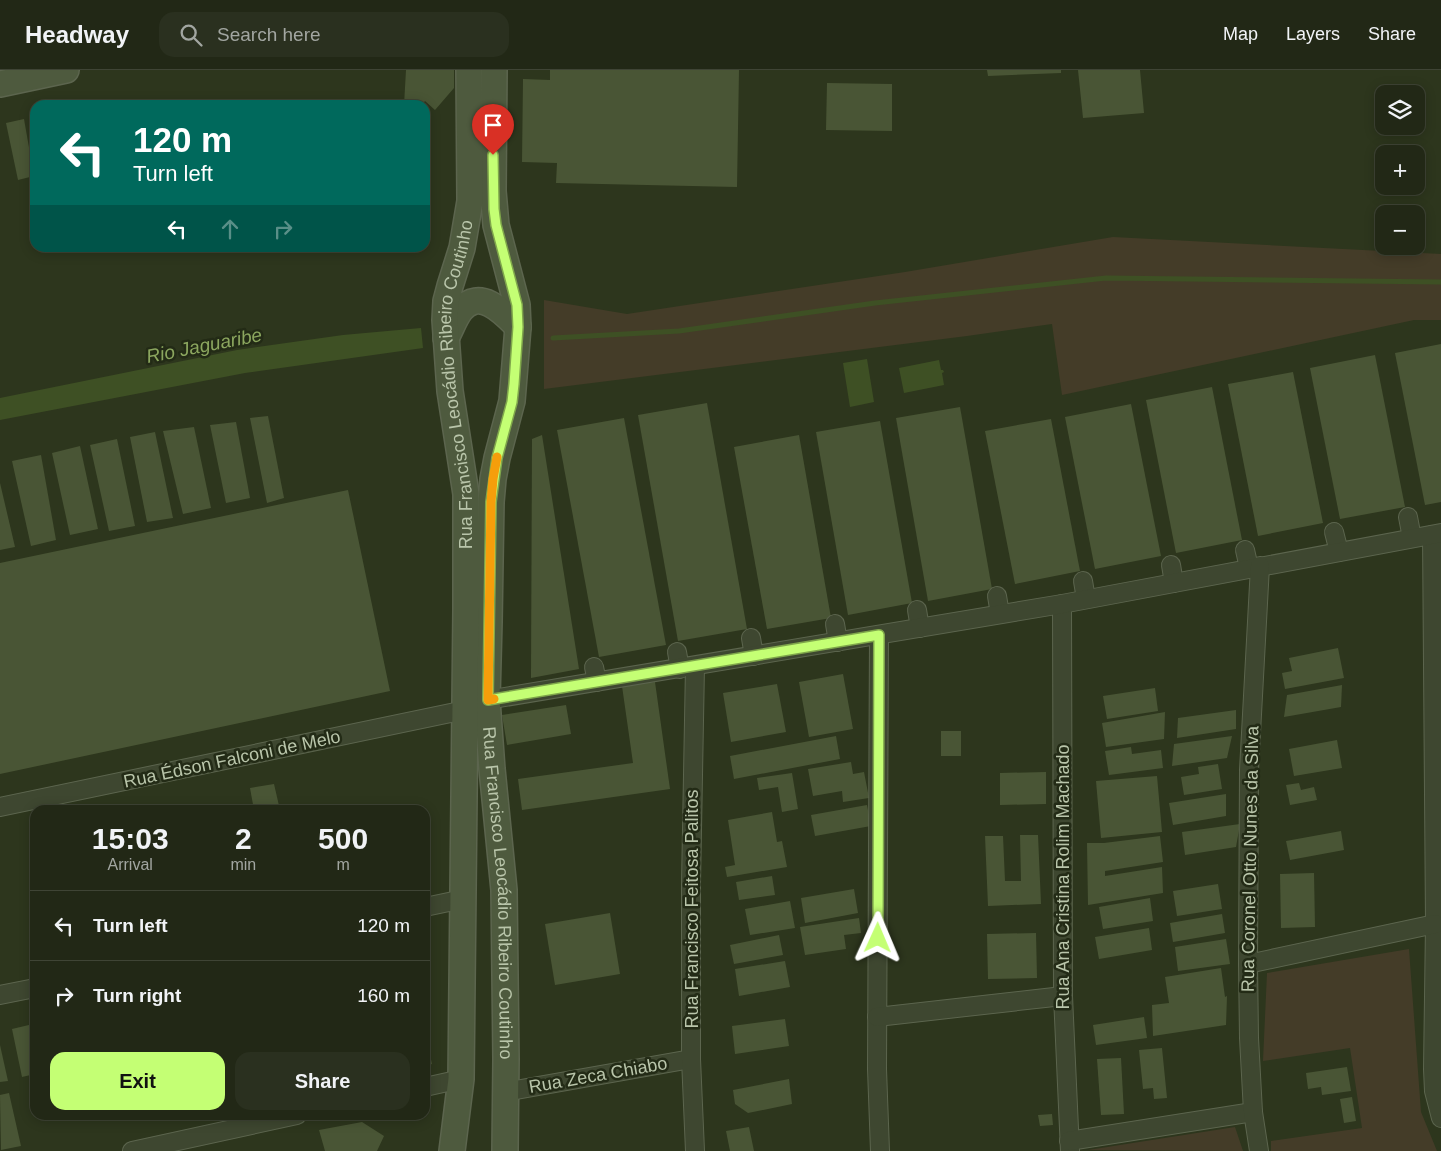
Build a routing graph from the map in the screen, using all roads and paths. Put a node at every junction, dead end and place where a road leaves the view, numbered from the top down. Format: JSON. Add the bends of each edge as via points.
{"nodes":[{"id":1,"x":66,"y":70,"type":"edge"},
{"id":2,"x":469,"y":70,"type":"edge"},
{"id":3,"x":494,"y":70,"type":"edge"},
{"id":4,"x":0,"y":84,"type":"edge"},
{"id":5,"x":518,"y":327,"type":"junction"},
{"id":6,"x":446,"y":338,"type":"junction"},
{"id":7,"x":1412,"y":516,"type":"dead end"},
{"id":8,"x":1330,"y":533,"type":"dead end"},
{"id":9,"x":1426,"y":536,"type":"edge"},
{"id":10,"x":1249,"y":550,"type":"dead end"},
{"id":11,"x":1334,"y":553,"type":"junction"},
{"id":12,"x":1255,"y":567,"type":"junction"},
{"id":13,"x":1086,"y":581,"type":"dead end"},
{"id":14,"x":1002,"y":595,"type":"dead end"},
{"id":15,"x":1089,"y":599,"type":"junction"},
{"id":16,"x":1062,"y":604,"type":"junction"},
{"id":17,"x":921,"y":610,"type":"dead end"},
{"id":18,"x":1005,"y":614,"type":"junction"},
{"id":19,"x":924,"y":627,"type":"junction"},
{"id":20,"x":879,"y":635,"type":"junction"},
{"id":21,"x":755,"y":638,"type":"dead end"},
{"id":22,"x":758,"y":656,"type":"junction"},
{"id":23,"x":679,"y":662,"type":"junction"},
{"id":24,"x":488,"y":700,"type":"junction"},
{"id":25,"x":464,"y":710,"type":"junction"},
{"id":26,"x":0,"y":807,"type":"edge"},
{"id":27,"x":463,"y":899,"type":"junction"},
{"id":28,"x":430,"y":906,"type":"edge"},
{"id":29,"x":1435,"y":924,"type":"junction"},
{"id":30,"x":1248,"y":964,"type":"junction"},
{"id":31,"x":30,"y":989,"type":"edge"},
{"id":32,"x":0,"y":995,"type":"edge"},
{"id":33,"x":1063,"y":996,"type":"junction"},
{"id":34,"x":877,"y":1017,"type":"junction"},
{"id":35,"x":691,"y":1058,"type":"junction"},
{"id":36,"x":462,"y":1079,"type":"junction"},
{"id":37,"x":430,"y":1086,"type":"edge"},
{"id":38,"x":505,"y":1092,"type":"junction"},
{"id":39,"x":1253,"y":1112,"type":"junction"},
{"id":40,"x":1441,"y":1118,"type":"edge"},
{"id":41,"x":274,"y":1120,"type":"edge"},
{"id":42,"x":1069,"y":1146,"type":"edge"},
{"id":43,"x":132,"y":1151,"type":"edge"},
{"id":44,"x":452,"y":1151,"type":"edge"},
{"id":45,"x":505,"y":1151,"type":"edge"},
{"id":46,"x":695,"y":1151,"type":"edge"},
{"id":47,"x":880,"y":1151,"type":"edge"},
{"id":48,"x":1259,"y":1151,"type":"edge"}],
"edges":[{"from":1,"to":4,"type":"main road"},
{"from":2,"to":6,"type":"main road","name":"Rua Francisco Leocádio Ribeiro Coutinho","via":[[470,201],[462,248],[446,301]]},
{"from":3,"to":5,"type":"main road","name":"Rua Francisco Leocádio Ribeiro Coutinho","via":[[494,209],[517,305]]},
{"from":5,"to":6,"type":"main road","via":[[492,304],[478,301],[462,309]]},
{"from":5,"to":24,"type":"main road","name":"Rua Francisco Leocádio Ribeiro Coutinho","via":[[512,402],[497,458],[491,502]]},
{"from":6,"to":25,"type":"main road","name":"Rua Francisco Leocádio Ribeiro Coutinho","via":[[450,391],[466,494]]},
{"from":7,"to":9,"type":"street"},
{"from":8,"to":11,"type":"street"},
{"from":9,"to":11,"type":"street"},
{"from":9,"to":29,"type":"street"},
{"from":10,"to":12,"type":"street","name":"Rua Coronel Otto Nunes da Silva"},
{"from":11,"to":12,"type":"street"},
{"from":12,"to":15,"type":"street","via":[[1169,574]]},
{"from":12,"to":30,"type":"street","name":"Rua Coronel Otto Nunes da Silva"},
{"from":13,"to":15,"type":"street"},
{"from":14,"to":18,"type":"street"},
{"from":15,"to":16,"type":"street"},
{"from":16,"to":18,"type":"street"},
{"from":16,"to":33,"type":"street","name":"Rua Ana Cristina Rolim Machado"},
{"from":17,"to":19,"type":"street"},
{"from":18,"to":19,"type":"street"},
{"from":19,"to":20,"type":"street"},
{"from":20,"to":22,"type":"street","via":[[840,633]]},
{"from":20,"to":34,"type":"street"},
{"from":21,"to":22,"type":"street"},
{"from":22,"to":23,"type":"street"},
{"from":23,"to":24,"type":"street","via":[[595,675]]},
{"from":23,"to":35,"type":"street","name":"Rua Francisco Feitosa Palitos","via":[[691,884]]},
{"from":24,"to":38,"type":"main road","name":"Rua Francisco Leocádio Ribeiro Coutinho","via":[[504,890]]},
{"from":25,"to":26,"type":"street","name":"Rua Édson Falconi de Melo"},
{"from":25,"to":27,"type":"main road","name":"Rua Francisco Leocádio Ribeiro Coutinho"},
{"from":27,"to":28,"type":"street"},
{"from":27,"to":36,"type":"main road","name":"Rua Francisco Leocádio Ribeiro Coutinho"},
{"from":29,"to":30,"type":"street"},
{"from":29,"to":40,"type":"street","via":[[1433,1069],[1434,1091]]},
{"from":30,"to":39,"type":"street","name":"Rua Coronel Otto Nunes da Silva"},
{"from":31,"to":32,"type":"street"},
{"from":33,"to":34,"type":"street"},
{"from":33,"to":42,"type":"street","name":"Rua Ana Cristina Rolim Machado"},
{"from":34,"to":47,"type":"street"},
{"from":35,"to":38,"type":"street","name":"Rua Zeca Chiabo"},
{"from":35,"to":46,"type":"street","name":"Rua Francisco Feitosa Palitos"},
{"from":36,"to":37,"type":"street"},
{"from":36,"to":44,"type":"main road","name":"Rua Francisco Leocádio Ribeiro Coutinho"},
{"from":38,"to":45,"type":"main road","name":"Rua Francisco Leocádio Ribeiro Coutinho"},
{"from":39,"to":42,"type":"street"},
{"from":39,"to":48,"type":"street","name":"Rua Coronel Otto Nunes da Silva"},
{"from":41,"to":43,"type":"street"}]}
